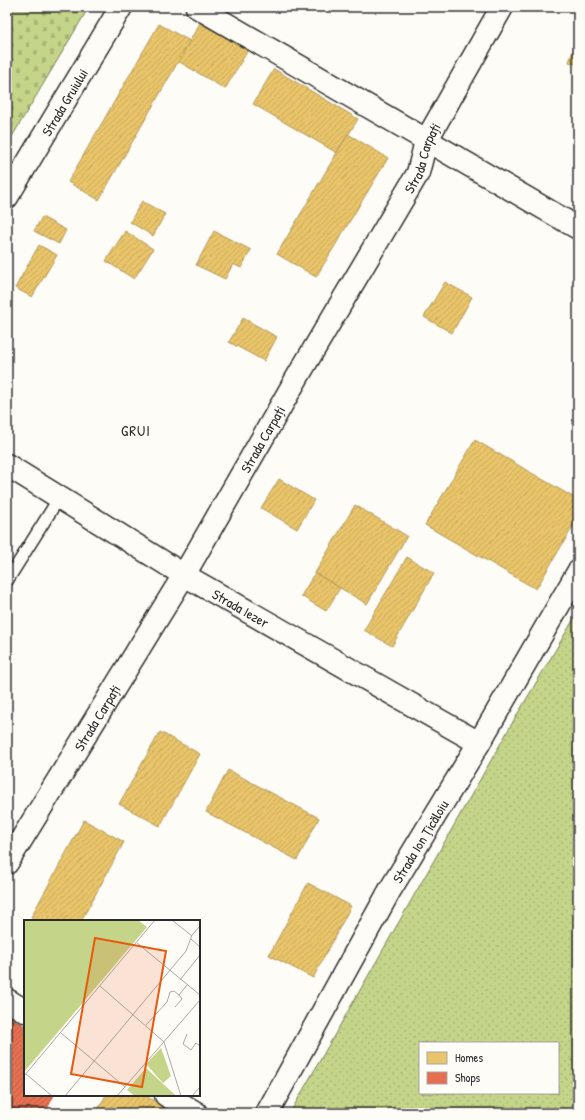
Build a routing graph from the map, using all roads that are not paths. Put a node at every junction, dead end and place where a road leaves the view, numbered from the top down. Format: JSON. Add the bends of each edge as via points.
{"nodes":[{"id":1,"x":121,"y":7,"type":"edge"},
{"id":2,"x":197,"y":7,"type":"edge"},
{"id":3,"x":502,"y":7,"type":"edge"},
{"id":4,"x":426,"y":141,"type":"junction"},
{"id":5,"x":7,"y":197,"type":"edge"},
{"id":6,"x":578,"y":228,"type":"edge"},
{"id":7,"x":7,"y":465,"type":"edge"},
{"id":8,"x":60,"y":498,"type":"junction"},
{"id":9,"x":578,"y":572,"type":"edge"},
{"id":10,"x":184,"y":575,"type":"junction"},
{"id":11,"x":7,"y":581,"type":"edge"},
{"id":12,"x":479,"y":743,"type":"junction"},
{"id":13,"x":7,"y":863,"type":"edge"},
{"id":14,"x":7,"y":1000,"type":"edge"},
{"id":15,"x":24,"y":1010,"type":"edge"},
{"id":16,"x":168,"y":1096,"type":"edge"},
{"id":17,"x":196,"y":1113,"type":"edge"},
{"id":18,"x":267,"y":1113,"type":"edge"}],
"edges":[{"from":1,"to":5,"type":"street","name":"Strada Gruiului"},
{"from":2,"to":4,"type":"street"},
{"from":3,"to":4,"type":"street","name":"Strada Carpați"},
{"from":4,"to":6,"type":"street"},
{"from":4,"to":10,"type":"street","name":"Strada Carpați","via":[[418,173]]},
{"from":7,"to":8,"type":"street","name":"Strada Iezer"},
{"from":8,"to":10,"type":"street","name":"Strada Iezer"},
{"from":8,"to":11,"type":"lane"},
{"from":9,"to":12,"type":"street","name":"Strada Ion Țicăloiu"},
{"from":10,"to":12,"type":"street","name":"Strada Iezer"},
{"from":10,"to":13,"type":"street","name":"Strada Carpați"},
{"from":12,"to":18,"type":"street","name":"Strada Ion Țicăloiu","via":[[390,890]]},
{"from":14,"to":15,"type":"street"},
{"from":16,"to":17,"type":"street"}]}
